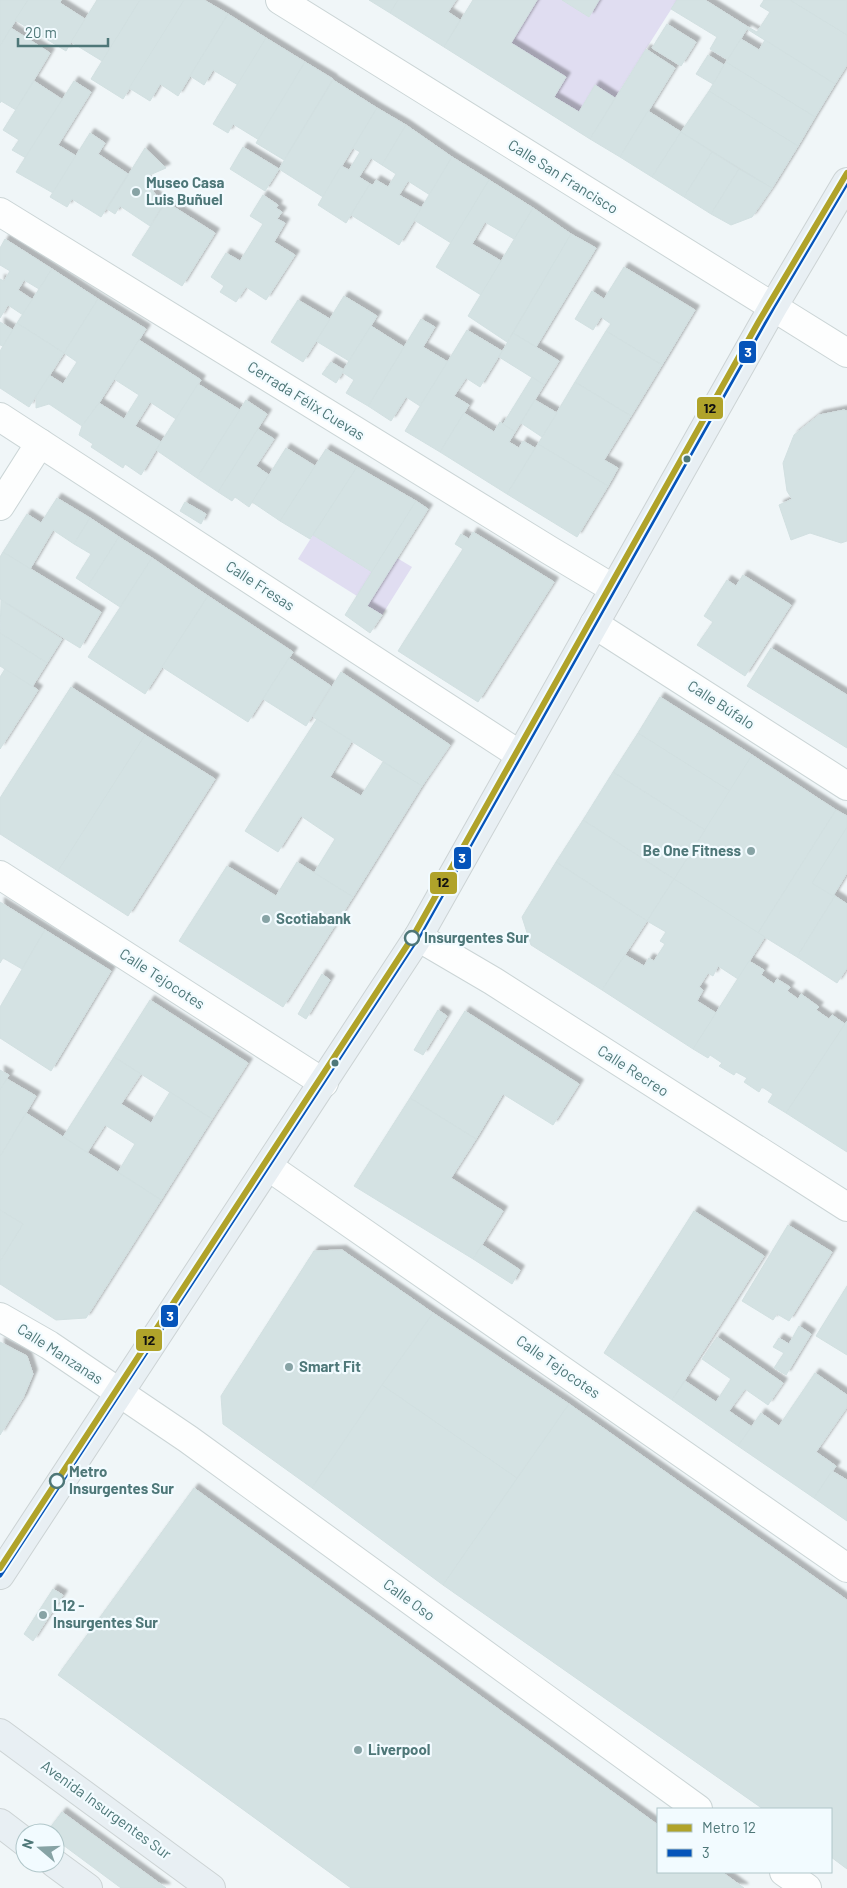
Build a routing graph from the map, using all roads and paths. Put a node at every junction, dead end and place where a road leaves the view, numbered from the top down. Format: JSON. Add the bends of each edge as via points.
{"nodes":[{"id":1,"x":280,"y":0,"type":"edge"},
{"id":2,"x":847,"y":182,"type":"edge"},
{"id":3,"x":0,"y":212,"type":"edge"},
{"id":4,"x":773,"y":307,"type":"junction"},
{"id":5,"x":847,"y":353,"type":"edge"},
{"id":6,"x":0,"y":417,"type":"edge"},
{"id":7,"x":40,"y":443,"type":"junction"},
{"id":8,"x":0,"y":506,"type":"edge"},
{"id":9,"x":614,"y":588,"type":"junction"},
{"id":10,"x":594,"y":624,"type":"junction"},
{"id":11,"x":520,"y":755,"type":"junction"},
{"id":12,"x":847,"y":786,"type":"edge"},
{"id":13,"x":0,"y":875,"type":"edge"},
{"id":14,"x":418,"y":937,"type":"junction"},
{"id":15,"x":324,"y":1082,"type":"junction"},
{"id":16,"x":269,"y":1166,"type":"junction"},
{"id":17,"x":847,"y":1207,"type":"edge"},
{"id":18,"x":0,"y":1317,"type":"edge"},
{"id":19,"x":119,"y":1392,"type":"junction"},
{"id":20,"x":847,"y":1568,"type":"edge"},
{"id":21,"x":0,"y":1575,"type":"edge"},
{"id":22,"x":0,"y":1733,"type":"edge"},
{"id":23,"x":697,"y":1808,"type":"edge"},
{"id":24,"x":0,"y":1824,"type":"edge"},
{"id":25,"x":15,"y":1835,"type":"edge"},
{"id":26,"x":65,"y":1871,"type":"edge"},
{"id":27,"x":785,"y":1873,"type":"edge"},
{"id":28,"x":88,"y":1888,"type":"edge"},
{"id":29,"x":211,"y":1888,"type":"edge"},
{"id":30,"x":807,"y":1888,"type":"edge"}],
"edges":[{"from":1,"to":4,"type":"street","name":"Calle San Francisco"},
{"from":2,"to":4,"type":"main road"},
{"from":3,"to":9,"type":"street","name":"Cerrada Félix Cuevas"},
{"from":4,"to":5,"type":"street","name":"Calle San Francisco"},
{"from":4,"to":9,"type":"main road"},
{"from":6,"to":7,"type":"street","name":"Calle Fresas"},
{"from":7,"to":8,"type":"street"},
{"from":7,"to":11,"type":"street","name":"Calle Fresas"},
{"from":9,"to":10,"type":"main road"},
{"from":10,"to":11,"type":"main road"},
{"from":10,"to":12,"type":"street","name":"Calle Búfalo"},
{"from":11,"to":14,"type":"main road"},
{"from":13,"to":15,"type":"street","name":"Calle Tejocotes"},
{"from":14,"to":15,"type":"main road"},
{"from":14,"to":17,"type":"street","name":"Calle Recreo","via":[[493,981]]},
{"from":15,"to":16,"type":"main road"},
{"from":16,"to":19,"type":"main road"},
{"from":16,"to":20,"type":"street","name":"Calle Tejocotes"},
{"from":18,"to":19,"type":"street","name":"Calle Manzanas"},
{"from":19,"to":21,"type":"main road"},
{"from":19,"to":23,"type":"street","name":"Calle Oso"},
{"from":22,"to":29,"type":"main road","name":"Avenida Insurgentes Sur"},
{"from":24,"to":25,"type":"main road"},
{"from":26,"to":28,"type":"main road"},
{"from":27,"to":30,"type":"street"}]}
